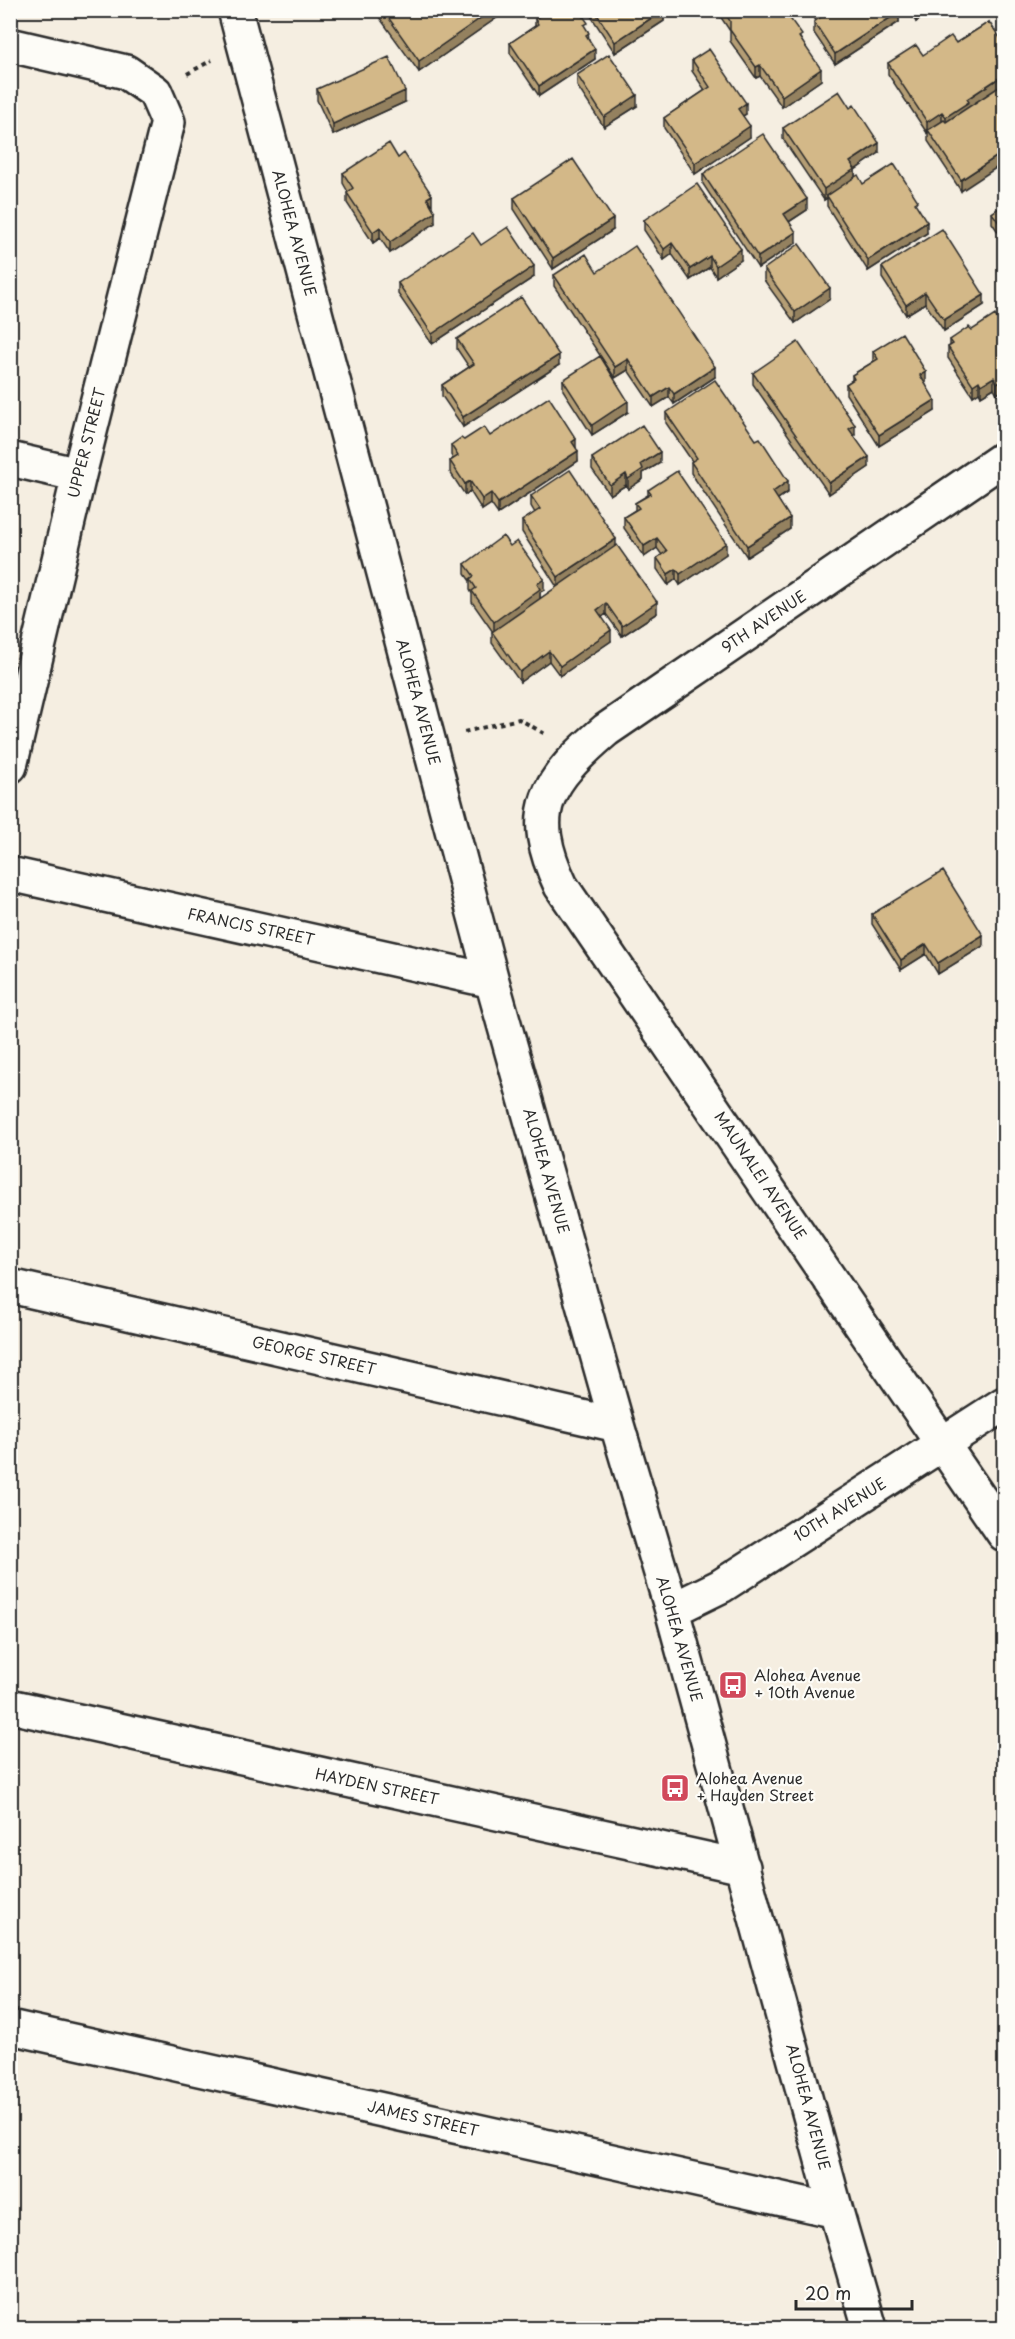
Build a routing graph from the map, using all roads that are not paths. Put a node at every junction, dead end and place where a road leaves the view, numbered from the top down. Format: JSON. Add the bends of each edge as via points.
{"nodes":[{"id":1,"x":238,"y":19,"type":"edge"},
{"id":2,"x":10,"y":45,"type":"edge"},
{"id":3,"x":1005,"y":458,"type":"edge"},
{"id":4,"x":10,"y":459,"type":"edge"},
{"id":5,"x":79,"y":475,"type":"junction"},
{"id":6,"x":10,"y":766,"type":"edge"},
{"id":7,"x":544,"y":807,"type":"joint"},
{"id":8,"x":10,"y":874,"type":"edge"},
{"id":9,"x":492,"y":981,"type":"junction"},
{"id":10,"x":10,"y":1286,"type":"edge"},
{"id":11,"x":1005,"y":1404,"type":"edge"},
{"id":12,"x":617,"y":1425,"type":"junction"},
{"id":13,"x":944,"y":1444,"type":"junction"},
{"id":14,"x":1005,"y":1534,"type":"edge"},
{"id":15,"x":672,"y":1610,"type":"junction"},
{"id":16,"x":10,"y":1706,"type":"edge"},
{"id":17,"x":742,"y":1867,"type":"junction"},
{"id":18,"x":10,"y":2027,"type":"edge"},
{"id":19,"x":836,"y":2211,"type":"junction"},
{"id":20,"x":870,"y":2328,"type":"edge"}],
"edges":[{"from":1,"to":9,"type":"street","name":"ALOHEA AVENUE"},
{"from":2,"to":5,"type":"street","name":"UPPER STREET","via":[[126,72],[155,92],[168,122]]},
{"from":3,"to":7,"type":"street","name":"9TH AVENUE","via":[[606,730],[557,778]]},
{"from":4,"to":5,"type":"street"},
{"from":5,"to":6,"type":"street","name":"UPPER STREET"},
{"from":7,"to":13,"type":"street","name":"MAUNALEI AVENUE","via":[[546,851],[561,886]]},
{"from":8,"to":9,"type":"street","name":"FRANCIS STREET"},
{"from":9,"to":12,"type":"street","name":"ALOHEA AVENUE"},
{"from":10,"to":12,"type":"street","name":"GEORGE STREET"},
{"from":11,"to":13,"type":"street","name":"10TH AVENUE"},
{"from":12,"to":15,"type":"street","name":"ALOHEA AVENUE"},
{"from":13,"to":14,"type":"street","name":"MAUNALEI AVENUE"},
{"from":13,"to":15,"type":"street","name":"10TH AVENUE","via":[[721,1586]]},
{"from":15,"to":17,"type":"street","name":"ALOHEA AVENUE"},
{"from":16,"to":17,"type":"street","name":"HAYDEN STREET"},
{"from":17,"to":19,"type":"street","name":"ALOHEA AVENUE"},
{"from":18,"to":19,"type":"street","name":"JAMES STREET"},
{"from":19,"to":20,"type":"street","name":"ALOHEA AVENUE"}]}
